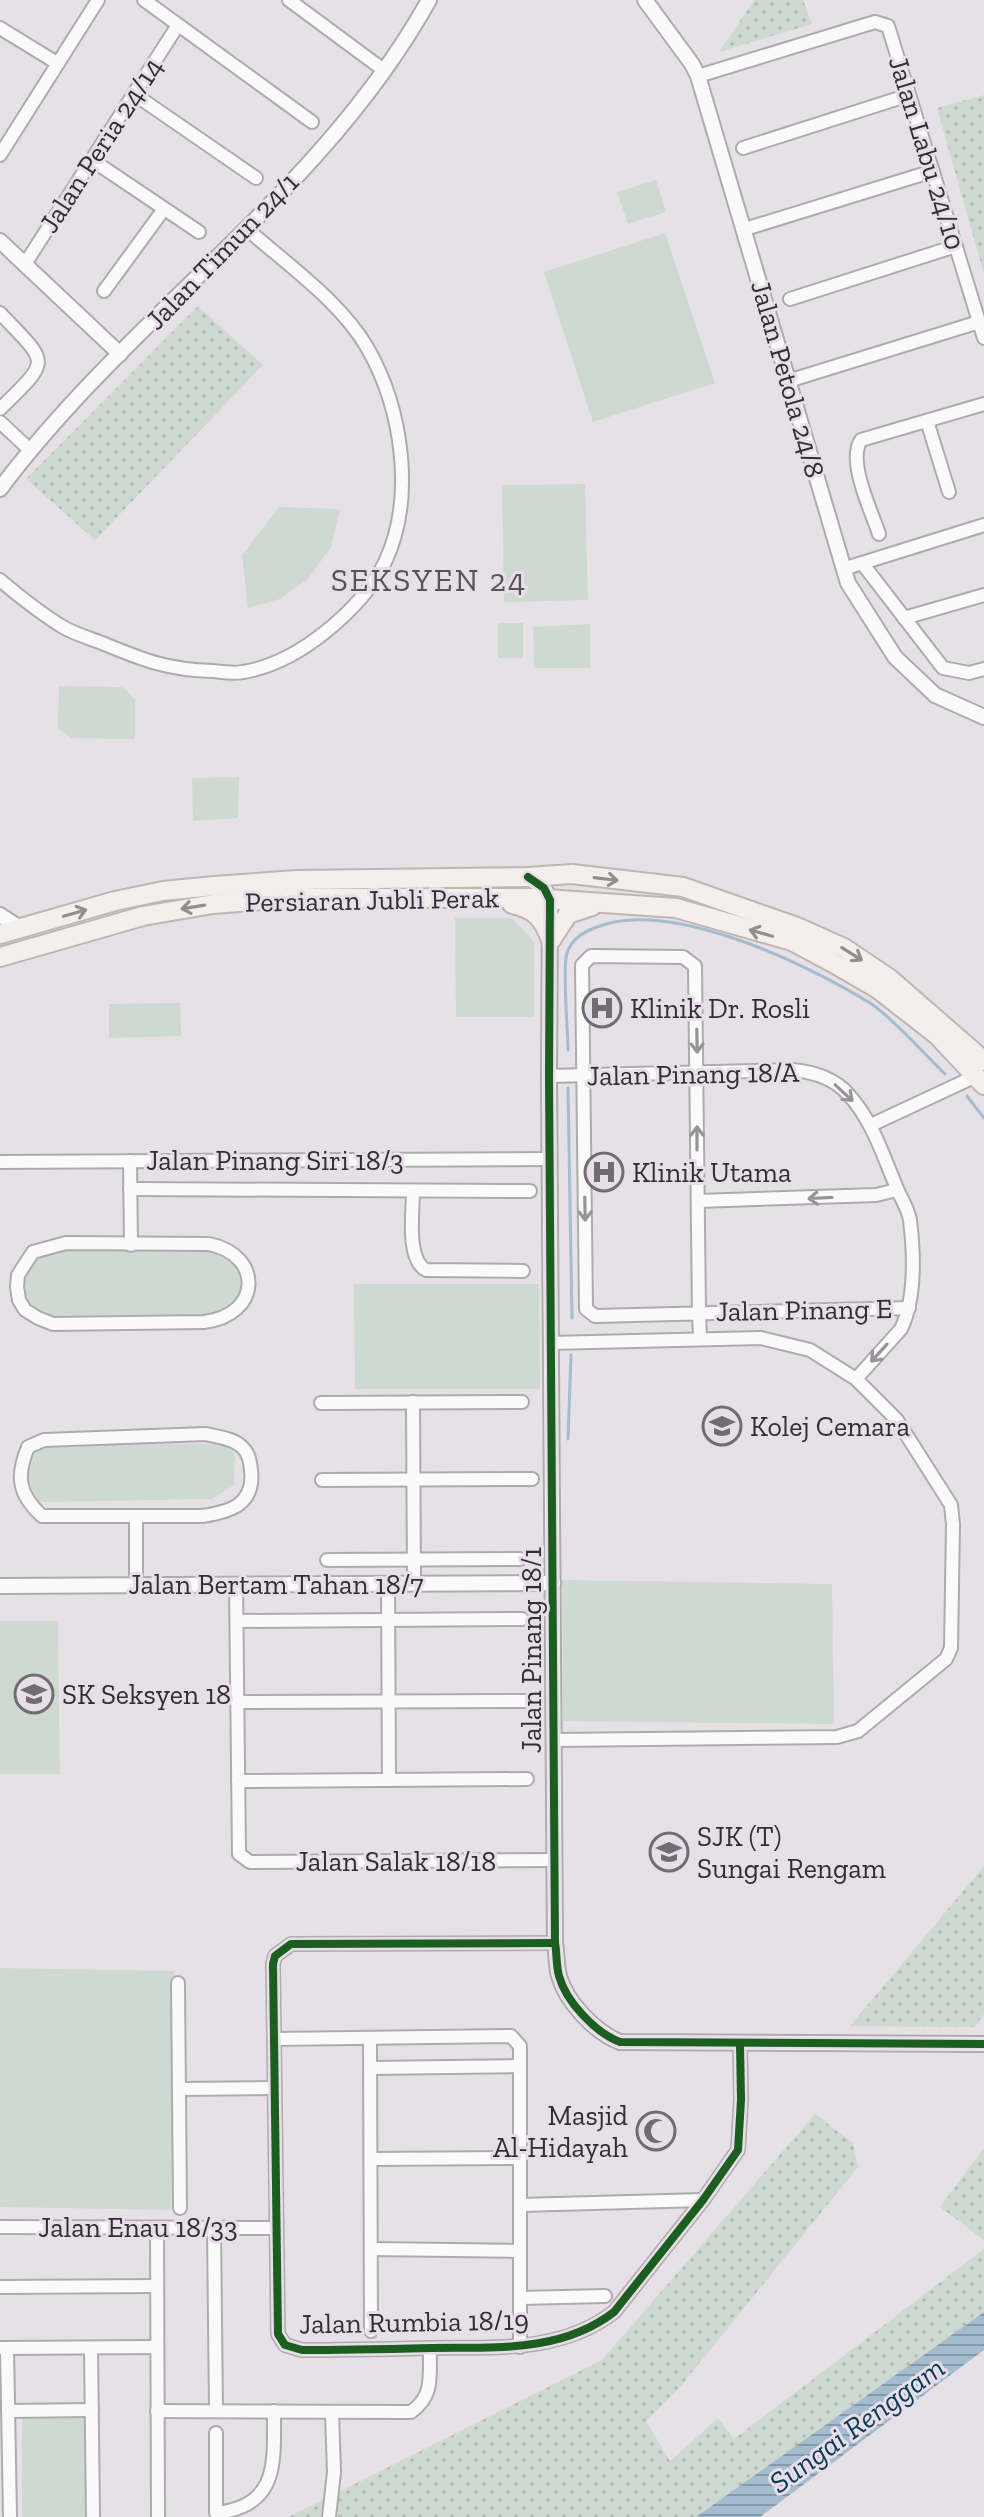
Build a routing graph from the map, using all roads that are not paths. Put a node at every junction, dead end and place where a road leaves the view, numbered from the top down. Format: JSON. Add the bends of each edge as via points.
{"nodes":[{"id":1,"x":98,"y":0,"type":"edge"},
{"id":2,"x":144,"y":0,"type":"edge"},
{"id":3,"x":289,"y":0,"type":"edge"},
{"id":4,"x":429,"y":0,"type":"edge"},
{"id":5,"x":653,"y":4,"type":"edge"},
{"id":6,"x":178,"y":25,"type":"junction"},
{"id":7,"x":0,"y":28,"type":"edge"},
{"id":8,"x":57,"y":63,"type":"junction"},
{"id":9,"x":385,"y":71,"type":"junction"},
{"id":10,"x":698,"y":76,"type":"junction"},
{"id":11,"x":134,"y":94,"type":"junction"},
{"id":12,"x":909,"y":95,"type":"junction"},
{"id":13,"x":312,"y":122,"type":"dead end"},
{"id":14,"x":743,"y":148,"type":"dead end"},
{"id":15,"x":0,"y":155,"type":"edge"},
{"id":16,"x":92,"y":160,"type":"junction"},
{"id":17,"x":933,"y":171,"type":"junction"},
{"id":18,"x":256,"y":178,"type":"dead end"},
{"id":19,"x":164,"y":209,"type":"junction"},
{"id":20,"x":745,"y":229,"type":"junction"},
{"id":21,"x":248,"y":230,"type":"junction"},
{"id":22,"x":199,"y":232,"type":"dead end"},
{"id":23,"x":0,"y":241,"type":"edge"},
{"id":24,"x":956,"y":246,"type":"junction"},
{"id":25,"x":25,"y":264,"type":"junction"},
{"id":26,"x":104,"y":291,"type":"dead end"},
{"id":27,"x":790,"y":299,"type":"dead end"},
{"id":28,"x":0,"y":313,"type":"edge"},
{"id":29,"x":979,"y":322,"type":"junction"},
{"id":30,"x":984,"y":338,"type":"edge"},
{"id":31,"x":120,"y":354,"type":"junction"},
{"id":32,"x":788,"y":381,"type":"junction"},
{"id":33,"x":984,"y":404,"type":"edge"},
{"id":34,"x":0,"y":409,"type":"edge"},
{"id":35,"x":927,"y":421,"type":"junction"},
{"id":36,"x":0,"y":422,"type":"edge"},
{"id":37,"x":30,"y":450,"type":"junction"},
{"id":38,"x":0,"y":489,"type":"edge"},
{"id":39,"x":949,"y":492,"type":"dead end"},
{"id":40,"x":984,"y":525,"type":"edge"},
{"id":41,"x":879,"y":534,"type":"dead end"},
{"id":42,"x":862,"y":563,"type":"junction"},
{"id":43,"x":843,"y":569,"type":"junction"},
{"id":44,"x":0,"y":580,"type":"edge"},
{"id":45,"x":984,"y":595,"type":"edge"},
{"id":46,"x":904,"y":618,"type":"junction"},
{"id":47,"x":984,"y":669,"type":"edge"},
{"id":48,"x":984,"y":717,"type":"edge"},
{"id":49,"x":528,"y":877,"type":"junction"},
{"id":50,"x":487,"y":898,"type":"junction"},
{"id":51,"x":550,"y":900,"type":"junction"},
{"id":52,"x":616,"y":902,"type":"junction"},
{"id":53,"x":0,"y":915,"type":"edge"},
{"id":54,"x":20,"y":928,"type":"junction"},
{"id":55,"x":0,"y":934,"type":"edge"},
{"id":56,"x":551,"y":940,"type":"junction"},
{"id":57,"x":0,"y":957,"type":"edge"},
{"id":58,"x":697,"y":1074,"type":"junction"},
{"id":59,"x":981,"y":1074,"type":"edge"},
{"id":60,"x":584,"y":1075,"type":"junction"},
{"id":61,"x":549,"y":1076,"type":"junction"},
{"id":62,"x":871,"y":1125,"type":"junction"},
{"id":63,"x":550,"y":1159,"type":"junction"},
{"id":64,"x":130,"y":1161,"type":"junction"},
{"id":65,"x":0,"y":1162,"type":"edge"},
{"id":66,"x":130,"y":1189,"type":"junction"},
{"id":67,"x":897,"y":1190,"type":"junction"},
{"id":68,"x":413,"y":1191,"type":"junction"},
{"id":69,"x":530,"y":1191,"type":"dead end"},
{"id":70,"x":698,"y":1201,"type":"junction"},
{"id":71,"x":131,"y":1245,"type":"junction"},
{"id":72,"x":523,"y":1271,"type":"dead end"},
{"id":73,"x":909,"y":1308,"type":"junction"},
{"id":74,"x":699,"y":1313,"type":"junction"},
{"id":75,"x":700,"y":1337,"type":"junction"},
{"id":76,"x":550,"y":1343,"type":"junction"},
{"id":77,"x":856,"y":1379,"type":"junction"},
{"id":78,"x":413,"y":1402,"type":"junction"},
{"id":79,"x":522,"y":1402,"type":"dead end"},
{"id":80,"x":321,"y":1403,"type":"dead end"},
{"id":81,"x":413,"y":1479,"type":"junction"},
{"id":82,"x":532,"y":1479,"type":"dead end"},
{"id":83,"x":322,"y":1480,"type":"dead end"},
{"id":84,"x":136,"y":1517,"type":"junction"},
{"id":85,"x":520,"y":1559,"type":"dead end"},
{"id":86,"x":327,"y":1560,"type":"dead end"},
{"id":87,"x":414,"y":1560,"type":"junction"},
{"id":88,"x":553,"y":1583,"type":"junction"},
{"id":89,"x":236,"y":1584,"type":"junction"},
{"id":90,"x":388,"y":1584,"type":"junction"},
{"id":91,"x":414,"y":1584,"type":"junction"},
{"id":92,"x":136,"y":1585,"type":"junction"},
{"id":93,"x":0,"y":1586,"type":"edge"},
{"id":94,"x":522,"y":1619,"type":"dead end"},
{"id":95,"x":388,"y":1620,"type":"junction"},
{"id":96,"x":237,"y":1621,"type":"junction"},
{"id":97,"x":389,"y":1701,"type":"junction"},
{"id":98,"x":531,"y":1701,"type":"dead end"},
{"id":99,"x":237,"y":1702,"type":"junction"},
{"id":100,"x":554,"y":1740,"type":"junction"},
{"id":101,"x":527,"y":1779,"type":"dead end"},
{"id":102,"x":389,"y":1780,"type":"junction"},
{"id":103,"x":238,"y":1781,"type":"junction"},
{"id":104,"x":555,"y":1860,"type":"junction"},
{"id":105,"x":555,"y":1943,"type":"junction"},
{"id":106,"x":178,"y":1983,"type":"dead end"},
{"id":107,"x":274,"y":2039,"type":"junction"},
{"id":108,"x":370,"y":2039,"type":"junction"},
{"id":109,"x":740,"y":2043,"type":"junction"},
{"id":110,"x":984,"y":2044,"type":"edge"},
{"id":111,"x":520,"y":2066,"type":"junction"},
{"id":112,"x":371,"y":2068,"type":"junction"},
{"id":113,"x":274,"y":2088,"type":"junction"},
{"id":114,"x":179,"y":2089,"type":"junction"},
{"id":115,"x":520,"y":2158,"type":"junction"},
{"id":116,"x":371,"y":2159,"type":"junction"},
{"id":117,"x":703,"y":2200,"type":"junction"},
{"id":118,"x":520,"y":2205,"type":"junction"},
{"id":119,"x":180,"y":2208,"type":"dead end"},
{"id":120,"x":0,"y":2227,"type":"edge"},
{"id":121,"x":157,"y":2228,"type":"junction"},
{"id":122,"x":214,"y":2228,"type":"junction"},
{"id":123,"x":276,"y":2228,"type":"junction"},
{"id":124,"x":371,"y":2249,"type":"junction"},
{"id":125,"x":520,"y":2251,"type":"junction"},
{"id":126,"x":157,"y":2286,"type":"junction"},
{"id":127,"x":0,"y":2287,"type":"edge"},
{"id":128,"x":605,"y":2296,"type":"dead end"},
{"id":129,"x":520,"y":2298,"type":"junction"},
{"id":130,"x":371,"y":2331,"type":"dead end"},
{"id":131,"x":157,"y":2347,"type":"junction"},
{"id":132,"x":520,"y":2347,"type":"junction"},
{"id":133,"x":4,"y":2348,"type":"edge"},
{"id":134,"x":91,"y":2348,"type":"junction"},
{"id":135,"x":430,"y":2348,"type":"junction"},
{"id":136,"x":92,"y":2410,"type":"junction"},
{"id":137,"x":8,"y":2411,"type":"junction"},
{"id":138,"x":157,"y":2411,"type":"junction"},
{"id":139,"x":216,"y":2411,"type":"junction"},
{"id":140,"x":274,"y":2411,"type":"junction"},
{"id":141,"x":332,"y":2412,"type":"junction"},
{"id":142,"x":216,"y":2433,"type":"dead end"},
{"id":143,"x":10,"y":2517,"type":"edge"},
{"id":144,"x":93,"y":2517,"type":"edge"},
{"id":145,"x":158,"y":2517,"type":"edge"},
{"id":146,"x":329,"y":2517,"type":"edge"}],
"edges":[{"from":1,"to":8,"type":"street"},
{"from":2,"to":6,"type":"street"},
{"from":3,"to":9,"type":"street"},
{"from":4,"to":9,"type":"street","name":"Jalan Timun 24/1"},
{"from":5,"to":10,"type":"street","name":"Jalan Petola 24/8"},
{"from":6,"to":11,"type":"street","name":"Jalan Peria 24/14"},
{"from":6,"to":13,"type":"street"},
{"from":7,"to":8,"type":"street"},
{"from":8,"to":15,"type":"street"},
{"from":9,"to":21,"type":"street","name":"Jalan Timun 24/1"},
{"from":10,"to":12,"type":"street","name":"Jalan Labu 24/10","via":[[875,22],[888,26]]},
{"from":10,"to":20,"type":"street","name":"Jalan Petola 24/8"},
{"from":11,"to":16,"type":"street","name":"Jalan Peria 24/14"},
{"from":11,"to":18,"type":"street"},
{"from":12,"to":14,"type":"street"},
{"from":12,"to":17,"type":"street","name":"Jalan Labu 24/10"},
{"from":16,"to":19,"type":"street"},
{"from":16,"to":25,"type":"street","name":"Jalan Peria 24/14"},
{"from":17,"to":20,"type":"street"},
{"from":17,"to":24,"type":"street","name":"Jalan Labu 24/10"},
{"from":19,"to":22,"type":"street"},
{"from":19,"to":26,"type":"street"},
{"from":20,"to":32,"type":"street","name":"Jalan Petola 24/8"},
{"from":21,"to":31,"type":"street","name":"Jalan Timun 24/1"},
{"from":21,"to":44,"type":"street","via":[[328,300],[367,346],[381,376],[398,442],[401,503],[385,562],[363,594],[297,654],[241,673],[154,664],[66,629]]},
{"from":23,"to":25,"type":"street"},
{"from":24,"to":27,"type":"street"},
{"from":24,"to":29,"type":"street","name":"Jalan Labu 24/10"},
{"from":25,"to":31,"type":"street"},
{"from":28,"to":34,"type":"street","via":[[40,362],[35,375]]},
{"from":29,"to":30,"type":"street","name":"Jalan Labu 24/10"},
{"from":29,"to":32,"type":"street"},
{"from":31,"to":37,"type":"street","name":"Jalan Timun 24/1"},
{"from":32,"to":43,"type":"street","name":"Jalan Petola 24/8"},
{"from":33,"to":35,"type":"street"},
{"from":35,"to":39,"type":"street"},
{"from":35,"to":41,"type":"street","via":[[861,440],[856,447],[855,462]]},
{"from":36,"to":37,"type":"street"},
{"from":37,"to":38,"type":"street","name":"Jalan Timun 24/1"},
{"from":40,"to":42,"type":"street"},
{"from":42,"to":43,"type":"street"},
{"from":42,"to":46,"type":"street"},
{"from":43,"to":48,"type":"street","name":"Jalan Petola 24/8","via":[[895,657],[935,695]]},
{"from":45,"to":46,"type":"street"},
{"from":46,"to":47,"type":"street","via":[[943,668],[969,673]]},
{"from":49,"to":51,"type":"street"},
{"from":54,"to":49,"type":"main road","name":"Persiaran Jubli Perak","one_way":true,"via":[[176,890],[297,880]]},
{"from":49,"to":59,"type":"main road","name":"Persiaran Jubli Perak","one_way":true,"via":[[572,874],[683,887],[797,927],[844,948],[890,979]]},
{"from":50,"to":51,"type":"main road","name":"Persiaran Jubli Perak"},
{"from":50,"to":56,"type":"main road","via":[[532,910]]},
{"from":50,"to":57,"type":"main road","name":"Persiaran Jubli Perak","one_way":true,"via":[[290,898],[213,904],[143,916]]},
{"from":51,"to":52,"type":"main road","name":"Persiaran Jubli Perak"},
{"from":51,"to":56,"type":"street","name":"Jalan Pinang 18/1"},
{"from":52,"to":56,"type":"main road","via":[[568,914]]},
{"from":59,"to":52,"type":"main road","name":"Persiaran Jubli Perak","one_way":true,"via":[[878,989],[792,941],[676,908]]},
{"from":53,"to":54,"type":"street"},
{"from":54,"to":55,"type":"main road","name":"Persiaran Jubli Perak"},
{"from":56,"to":61,"type":"street","name":"Jalan Pinang 18/1"},
{"from":58,"to":60,"type":"street","name":"Jalan Pinang 18/A"},
{"from":60,"to":58,"type":"street","one_way":true,"via":[[582,965],[591,956],[639,955],[683,957],[695,966]]},
{"from":58,"to":62,"type":"street","name":"Jalan Pinang 18/A","one_way":true,"via":[[810,1072],[847,1092]]},
{"from":70,"to":58,"type":"street","one_way":true},
{"from":59,"to":62,"type":"street"},
{"from":60,"to":61,"type":"street","name":"Jalan Pinang 18/A"},
{"from":60,"to":74,"type":"street","name":"Jalan Pinang E","one_way":true,"via":[[586,1309],[595,1316]]},
{"from":61,"to":63,"type":"street","name":"Jalan Pinang 18/1"},
{"from":62,"to":67,"type":"street","name":"Jalan Pinang 18/A"},
{"from":63,"to":64,"type":"street","name":"Jalan Pinang Siri 18/3"},
{"from":63,"to":76,"type":"street","name":"Jalan Pinang 18/1"},
{"from":64,"to":65,"type":"street","name":"Jalan Pinang Siri 18/3"},
{"from":64,"to":66,"type":"street"},
{"from":66,"to":68,"type":"street"},
{"from":66,"to":71,"type":"street"},
{"from":67,"to":70,"type":"street","one_way":true},
{"from":67,"to":73,"type":"street","name":"Jalan Pinang 18/A","via":[[909,1217]]},
{"from":68,"to":69,"type":"street"},
{"from":68,"to":72,"type":"street","via":[[413,1255],[420,1267]]},
{"from":70,"to":74,"type":"street"},
{"from":71,"to":71,"type":"street","via":[[225,1247],[245,1268],[246,1299],[221,1320],[53,1324],[25,1310],[19,1300],[18,1275],[33,1252],[66,1243]]},
{"from":73,"to":74,"type":"street","name":"Jalan Pinang E"},
{"from":73,"to":77,"type":"street","name":"Jalan Pinang 18/A","one_way":true,"via":[[901,1329]]},
{"from":74,"to":75,"type":"street"},
{"from":75,"to":76,"type":"street"},
{"from":75,"to":77,"type":"street","via":[[786,1343],[810,1350]]},
{"from":76,"to":88,"type":"street","name":"Jalan Pinang 18/1"},
{"from":77,"to":100,"type":"street","via":[[908,1435],[951,1505],[951,1648],[946,1659],[851,1734],[837,1737]]},
{"from":78,"to":79,"type":"street"},
{"from":78,"to":80,"type":"street"},
{"from":78,"to":81,"type":"street"},
{"from":81,"to":82,"type":"street"},
{"from":81,"to":83,"type":"street"},
{"from":81,"to":87,"type":"street"},
{"from":84,"to":84,"type":"street","via":[[42,1516],[23,1491],[20,1466],[28,1447],[63,1437],[206,1434],[243,1447],[250,1459],[252,1483],[245,1500],[224,1513]]},
{"from":84,"to":92,"type":"street"},
{"from":85,"to":87,"type":"street"},
{"from":86,"to":87,"type":"street"},
{"from":87,"to":91,"type":"street"},
{"from":88,"to":91,"type":"street","name":"Jalan Bertam Tahan 18/7"},
{"from":88,"to":100,"type":"street","name":"Jalan Pinang 18/1"},
{"from":89,"to":90,"type":"street","name":"Jalan Bertam Tahan 18/7"},
{"from":89,"to":92,"type":"street","name":"Jalan Bertam Tahan 18/7"},
{"from":89,"to":96,"type":"street"},
{"from":90,"to":91,"type":"street","name":"Jalan Bertam Tahan 18/7"},
{"from":90,"to":95,"type":"street"},
{"from":92,"to":93,"type":"street","name":"Jalan Bertam Tahan 18/7"},
{"from":94,"to":95,"type":"street"},
{"from":95,"to":96,"type":"street"},
{"from":95,"to":97,"type":"street"},
{"from":96,"to":99,"type":"street"},
{"from":97,"to":98,"type":"street"},
{"from":97,"to":99,"type":"street"},
{"from":97,"to":102,"type":"street"},
{"from":99,"to":103,"type":"street"},
{"from":100,"to":104,"type":"street","name":"Jalan Pinang 18/1"},
{"from":101,"to":102,"type":"street"},
{"from":102,"to":103,"type":"street"},
{"from":103,"to":104,"type":"street","name":"Jalan Salak 18/18","via":[[239,1854],[250,1862]]},
{"from":104,"to":105,"type":"street","name":"Jalan Pinang 18/1"},
{"from":105,"to":107,"type":"street","name":"Jalan Rumbia 18/19","via":[[291,1944],[273,1964]]},
{"from":105,"to":109,"type":"street","name":"Jalan Pinang 18/1","via":[[559,1977],[570,1998],[611,2038]]},
{"from":106,"to":114,"type":"street"},
{"from":107,"to":108,"type":"street"},
{"from":107,"to":113,"type":"street","name":"Jalan Rumbia 18/19"},
{"from":108,"to":111,"type":"street","via":[[511,2036],[520,2046]]},
{"from":108,"to":112,"type":"street"},
{"from":109,"to":110,"type":"street","name":"Jalan Pinang 18/1"},
{"from":109,"to":117,"type":"street","name":"Jalan Rumbia 18/19","via":[[738,2150]]},
{"from":111,"to":112,"type":"street"},
{"from":111,"to":115,"type":"street"},
{"from":112,"to":116,"type":"street"},
{"from":113,"to":114,"type":"street"},
{"from":113,"to":123,"type":"street","name":"Jalan Rumbia 18/19"},
{"from":114,"to":119,"type":"street"},
{"from":115,"to":116,"type":"street"},
{"from":115,"to":118,"type":"street"},
{"from":116,"to":124,"type":"street"},
{"from":117,"to":118,"type":"street"},
{"from":117,"to":132,"type":"street","name":"Jalan Rumbia 18/19","via":[[614,2312],[563,2338]]},
{"from":118,"to":125,"type":"street"},
{"from":120,"to":121,"type":"street","name":"Jalan Enau 18/33"},
{"from":121,"to":122,"type":"street","name":"Jalan Enau 18/33"},
{"from":121,"to":126,"type":"street"},
{"from":122,"to":123,"type":"street","name":"Jalan Enau 18/33"},
{"from":122,"to":139,"type":"street"},
{"from":123,"to":135,"type":"street","name":"Jalan Rumbia 18/19","via":[[278,2334],[285,2345],[302,2350]]},
{"from":124,"to":125,"type":"street"},
{"from":124,"to":130,"type":"street"},
{"from":125,"to":129,"type":"street"},
{"from":126,"to":127,"type":"street"},
{"from":126,"to":131,"type":"street"},
{"from":128,"to":129,"type":"street"},
{"from":129,"to":132,"type":"street"},
{"from":131,"to":134,"type":"street"},
{"from":131,"to":138,"type":"street"},
{"from":132,"to":135,"type":"street","name":"Jalan Rumbia 18/19"},
{"from":133,"to":134,"type":"street"},
{"from":133,"to":137,"type":"street"},
{"from":134,"to":136,"type":"street"},
{"from":135,"to":141,"type":"street","via":[[429,2391],[424,2403],[411,2412]]},
{"from":136,"to":137,"type":"street"},
{"from":136,"to":144,"type":"street"},
{"from":137,"to":143,"type":"street"},
{"from":138,"to":139,"type":"street"},
{"from":138,"to":145,"type":"street"},
{"from":139,"to":140,"type":"street"},
{"from":140,"to":141,"type":"street"},
{"from":140,"to":142,"type":"street","via":[[272,2467],[260,2497],[237,2511],[216,2513]]},
{"from":141,"to":146,"type":"street"}]}
